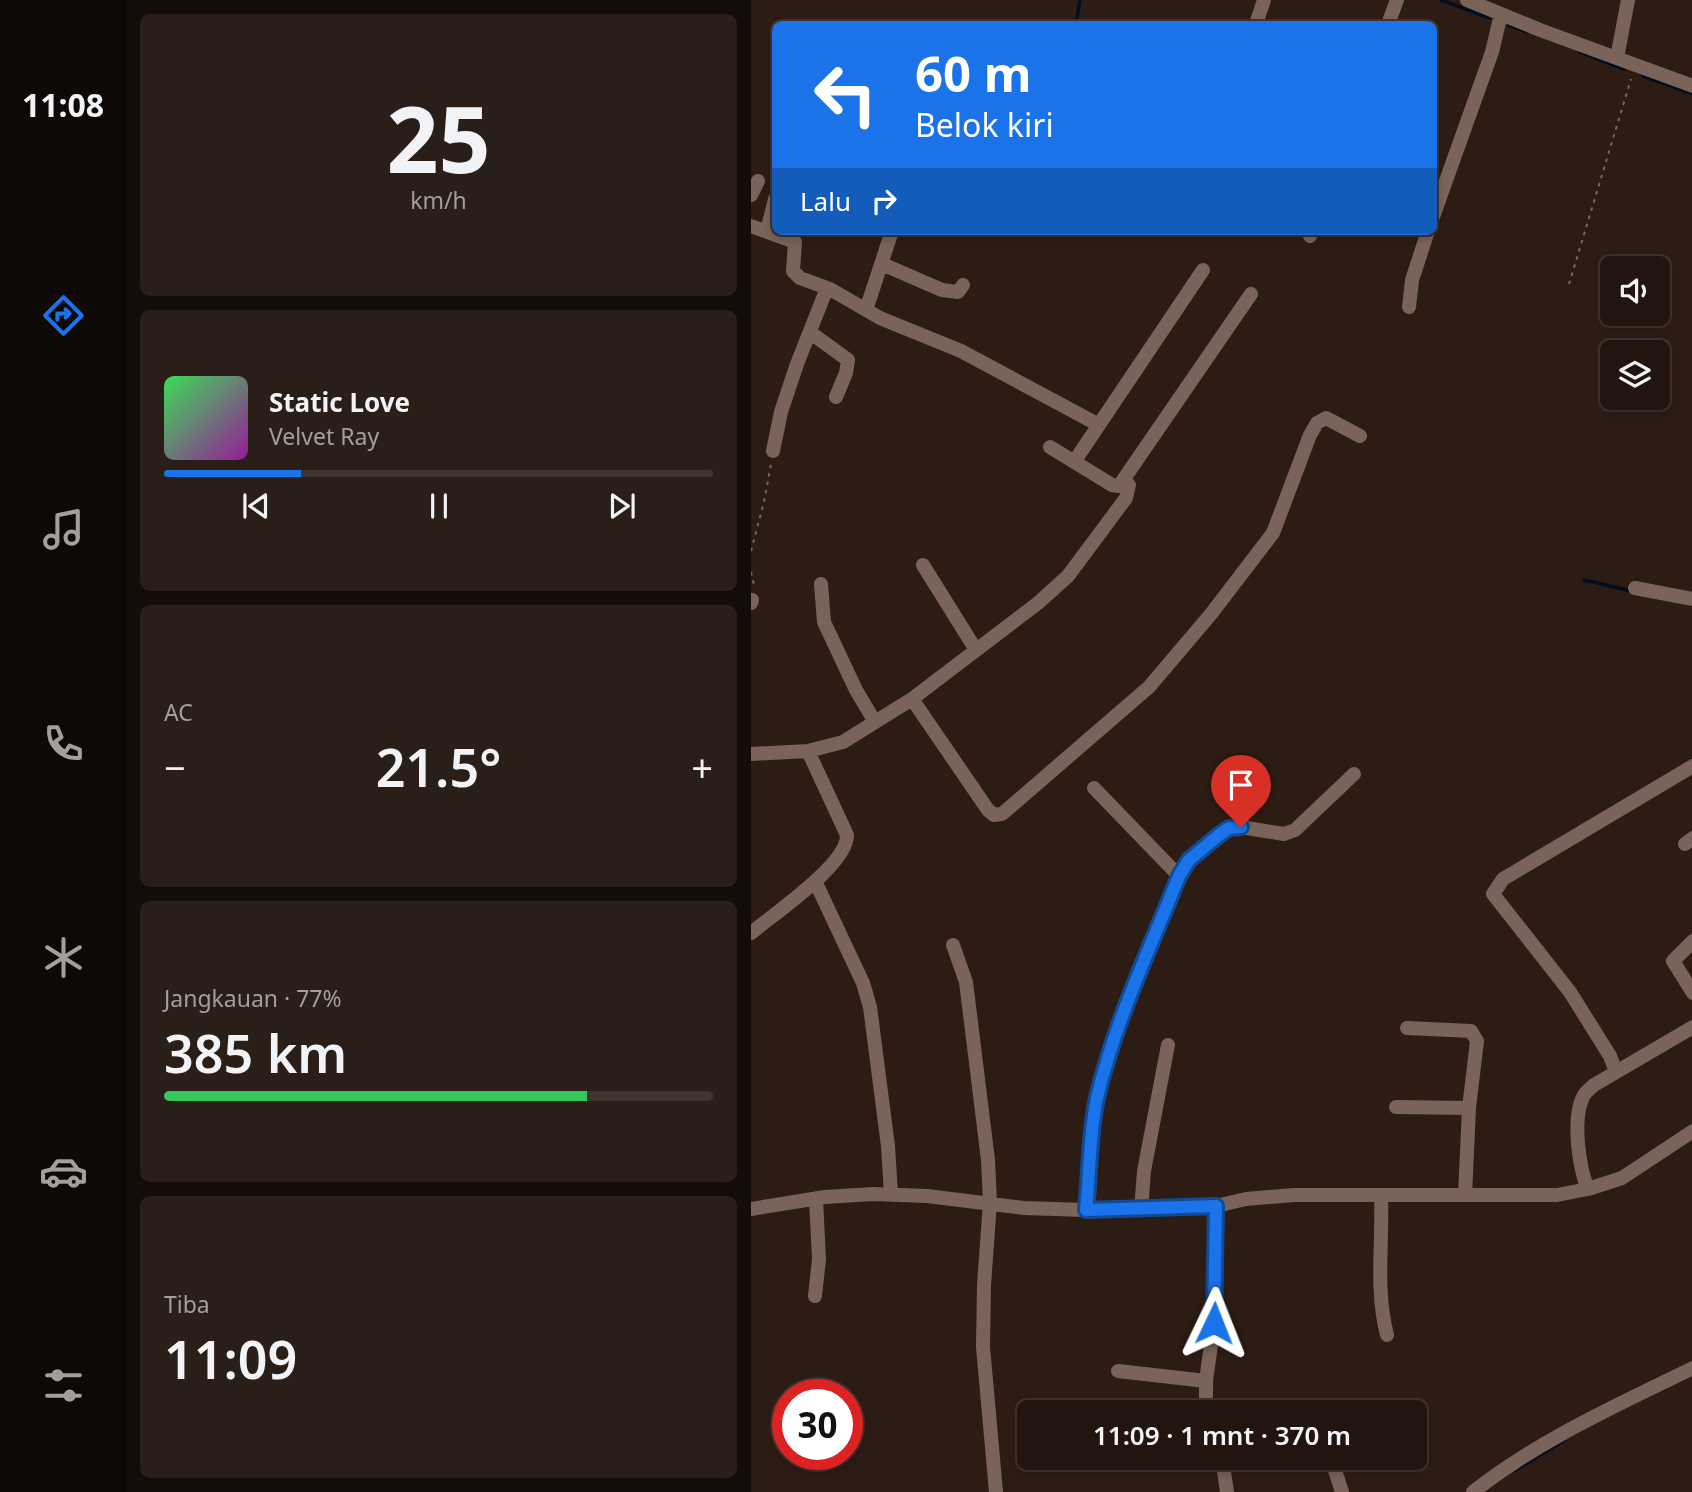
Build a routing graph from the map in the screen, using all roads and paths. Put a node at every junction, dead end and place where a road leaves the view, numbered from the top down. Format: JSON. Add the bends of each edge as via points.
{"nodes":[{"id":1,"x":1264,"y":0,"type":"edge"},
{"id":2,"x":1397,"y":0,"type":"edge"},
{"id":3,"x":1467,"y":0,"type":"edge"},
{"id":4,"x":1628,"y":0,"type":"edge"},
{"id":5,"x":1501,"y":14,"type":"junction"},
{"id":6,"x":1257,"y":21,"type":"edge"},
{"id":7,"x":1389,"y":21,"type":"edge"},
{"id":8,"x":1617,"y":58,"type":"junction"},
{"id":9,"x":1635,"y":65,"type":"junction"},
{"id":10,"x":1692,"y":86,"type":"edge"},
{"id":11,"x":758,"y":181,"type":"dead end"},
{"id":12,"x":751,"y":195,"type":"edge"},
{"id":13,"x":1437,"y":205,"type":"edge"},
{"id":14,"x":772,"y":211,"type":"edge"},
{"id":15,"x":751,"y":226,"type":"edge"},
{"id":16,"x":767,"y":231,"type":"junction"},
{"id":17,"x":772,"y":233,"type":"edge"},
{"id":18,"x":777,"y":235,"type":"edge"},
{"id":19,"x":891,"y":235,"type":"edge"},
{"id":20,"x":1427,"y":235,"type":"edge"},
{"id":21,"x":882,"y":264,"type":"junction"},
{"id":22,"x":1203,"y":270,"type":"dead end"},
{"id":23,"x":1569,"y":284,"type":"dead end"},
{"id":24,"x":963,"y":285,"type":"dead end"},
{"id":25,"x":827,"y":288,"type":"junction"},
{"id":26,"x":1251,"y":294,"type":"dead end"},
{"id":27,"x":1409,"y":307,"type":"dead end"},
{"id":28,"x":865,"y":310,"type":"junction"},
{"id":29,"x":811,"y":333,"type":"junction"},
{"id":30,"x":836,"y":397,"type":"dead end"},
{"id":31,"x":1099,"y":425,"type":"junction"},
{"id":32,"x":1360,"y":436,"type":"dead end"},
{"id":33,"x":1050,"y":447,"type":"dead end"},
{"id":34,"x":773,"y":452,"type":"joint"},
{"id":35,"x":1074,"y":462,"type":"junction"},
{"id":36,"x":1125,"y":480,"type":"junction"},
{"id":37,"x":751,"y":551,"type":"edge"},
{"id":38,"x":923,"y":565,"type":"dead end"},
{"id":39,"x":751,"y":572,"type":"edge"},
{"id":40,"x":821,"y":584,"type":"dead end"},
{"id":41,"x":1635,"y":588,"type":"dead end"},
{"id":42,"x":1692,"y":599,"type":"edge"},
{"id":43,"x":751,"y":602,"type":"edge"},
{"id":44,"x":976,"y":650,"type":"junction"},
{"id":45,"x":912,"y":699,"type":"junction"},
{"id":46,"x":875,"y":722,"type":"junction"},
{"id":47,"x":808,"y":751,"type":"junction"},
{"id":48,"x":751,"y":754,"type":"edge"},
{"id":49,"x":1692,"y":766,"type":"edge"},
{"id":50,"x":1354,"y":774,"type":"dead end"},
{"id":51,"x":1094,"y":788,"type":"dead end"},
{"id":52,"x":1179,"y":876,"type":"junction"},
{"id":53,"x":815,"y":881,"type":"junction"},
{"id":54,"x":751,"y":933,"type":"edge"},
{"id":55,"x":1692,"y":941,"type":"edge"},
{"id":56,"x":953,"y":945,"type":"dead end"},
{"id":57,"x":1692,"y":993,"type":"edge"},
{"id":58,"x":1692,"y":1027,"type":"edge"},
{"id":59,"x":1407,"y":1028,"type":"dead end"},
{"id":60,"x":1168,"y":1045,"type":"dead end"},
{"id":61,"x":1616,"y":1072,"type":"junction"},
{"id":62,"x":1396,"y":1107,"type":"dead end"},
{"id":63,"x":1469,"y":1108,"type":"junction"},
{"id":64,"x":1692,"y":1131,"type":"edge"},
{"id":65,"x":1588,"y":1189,"type":"junction"},
{"id":66,"x":892,"y":1194,"type":"junction"},
{"id":67,"x":1465,"y":1195,"type":"junction"},
{"id":68,"x":1381,"y":1196,"type":"junction"},
{"id":69,"x":816,"y":1199,"type":"junction"},
{"id":70,"x":990,"y":1202,"type":"junction"},
{"id":71,"x":1216,"y":1206,"type":"junction"},
{"id":72,"x":751,"y":1209,"type":"edge"},
{"id":73,"x":1086,"y":1210,"type":"junction"},
{"id":74,"x":1141,"y":1210,"type":"junction"},
{"id":75,"x":815,"y":1296,"type":"dead end"},
{"id":76,"x":1387,"y":1335,"type":"dead end"},
{"id":77,"x":1692,"y":1368,"type":"edge"},
{"id":78,"x":1118,"y":1371,"type":"dead end"},
{"id":79,"x":1206,"y":1381,"type":"junction"},
{"id":80,"x":1206,"y":1400,"type":"edge"},
{"id":81,"x":1224,"y":1470,"type":"edge"},
{"id":82,"x":1335,"y":1470,"type":"edge"},
{"id":83,"x":996,"y":1492,"type":"edge"},
{"id":84,"x":1227,"y":1492,"type":"edge"},
{"id":85,"x":1342,"y":1492,"type":"edge"},
{"id":86,"x":1473,"y":1492,"type":"edge"}],
"edges":[{"from":1,"to":6,"type":"street"},
{"from":2,"to":7,"type":"street"},
{"from":3,"to":5,"type":"street"},
{"from":4,"to":8,"type":"street"},
{"from":5,"to":8,"type":"street"},
{"from":5,"to":13,"type":"street","via":[[1492,52]]},
{"from":8,"to":9,"type":"street"},
{"from":9,"to":10,"type":"street"},
{"from":9,"to":23,"type":"path"},
{"from":11,"to":12,"type":"street"},
{"from":14,"to":16,"type":"street"},
{"from":15,"to":16,"type":"street"},
{"from":16,"to":17,"type":"street"},
{"from":18,"to":25,"type":"street","via":[[795,242],[793,271]]},
{"from":19,"to":21,"type":"street"},
{"from":20,"to":27,"type":"street","via":[[1412,280]]},
{"from":21,"to":24,"type":"street","via":[[942,290],[958,292]]},
{"from":21,"to":28,"type":"street"},
{"from":22,"to":31,"type":"street"},
{"from":25,"to":28,"type":"street"},
{"from":25,"to":29,"type":"street"},
{"from":26,"to":36,"type":"street"},
{"from":28,"to":31,"type":"street","via":[[961,351]]},
{"from":29,"to":30,"type":"street","via":[[848,360]]},
{"from":29,"to":34,"type":"street","via":[[781,412]]},
{"from":31,"to":35,"type":"street"},
{"from":32,"to":45,"type":"street","via":[[1334,420],[1317,423],[1273,533],[1211,614],[1149,687],[1002,814],[988,810]]},
{"from":33,"to":35,"type":"street"},
{"from":34,"to":37,"type":"path"},
{"from":35,"to":36,"type":"street","via":[[1117,486]]},
{"from":36,"to":44,"type":"street","via":[[1126,498],[1068,576]]},
{"from":38,"to":44,"type":"street"},
{"from":39,"to":43,"type":"path"},
{"from":40,"to":46,"type":"street","via":[[824,622]]},
{"from":41,"to":42,"type":"street"},
{"from":44,"to":45,"type":"street"},
{"from":45,"to":46,"type":"street"},
{"from":46,"to":47,"type":"street","via":[[843,742]]},
{"from":47,"to":48,"type":"street"},
{"from":47,"to":53,"type":"street","via":[[847,835],[839,859]]},
{"from":49,"to":61,"type":"street","via":[[1503,879],[1493,894],[1570,992]]},
{"from":50,"to":52,"type":"street","via":[[1295,830],[1284,834],[1229,828],[1189,860]]},
{"from":51,"to":52,"type":"street"},
{"from":52,"to":73,"type":"street","via":[[1129,998],[1097,1098]]},
{"from":53,"to":54,"type":"street"},
{"from":53,"to":66,"type":"street","via":[[870,1007]]},
{"from":55,"to":57,"type":"street","via":[[1673,961]]},
{"from":56,"to":70,"type":"street","via":[[966,982]]},
{"from":58,"to":61,"type":"street"},
{"from":59,"to":63,"type":"street","via":[[1471,1031],[1475,1035]]},
{"from":60,"to":74,"type":"street"},
{"from":61,"to":65,"type":"street","via":[[1594,1085],[1580,1105],[1578,1138]]},
{"from":62,"to":63,"type":"street"},
{"from":63,"to":67,"type":"street"},
{"from":64,"to":65,"type":"street","via":[[1621,1178]]},
{"from":65,"to":67,"type":"street","via":[[1557,1195]]},
{"from":66,"to":69,"type":"street"},
{"from":66,"to":70,"type":"street"},
{"from":67,"to":68,"type":"street"},
{"from":68,"to":71,"type":"street","via":[[1294,1195]]},
{"from":68,"to":76,"type":"street","via":[[1379,1291]]},
{"from":69,"to":72,"type":"street"},
{"from":69,"to":75,"type":"street","via":[[819,1280]]},
{"from":70,"to":73,"type":"street"},
{"from":70,"to":83,"type":"street","via":[[983,1347]]},
{"from":71,"to":74,"type":"street"},
{"from":71,"to":79,"type":"street","via":[[1214,1323]]},
{"from":73,"to":74,"type":"street"},
{"from":77,"to":86,"type":"street","via":[[1544,1444]]},
{"from":78,"to":79,"type":"street"},
{"from":79,"to":80,"type":"street"},
{"from":81,"to":84,"type":"street"},
{"from":82,"to":85,"type":"street"}]}
